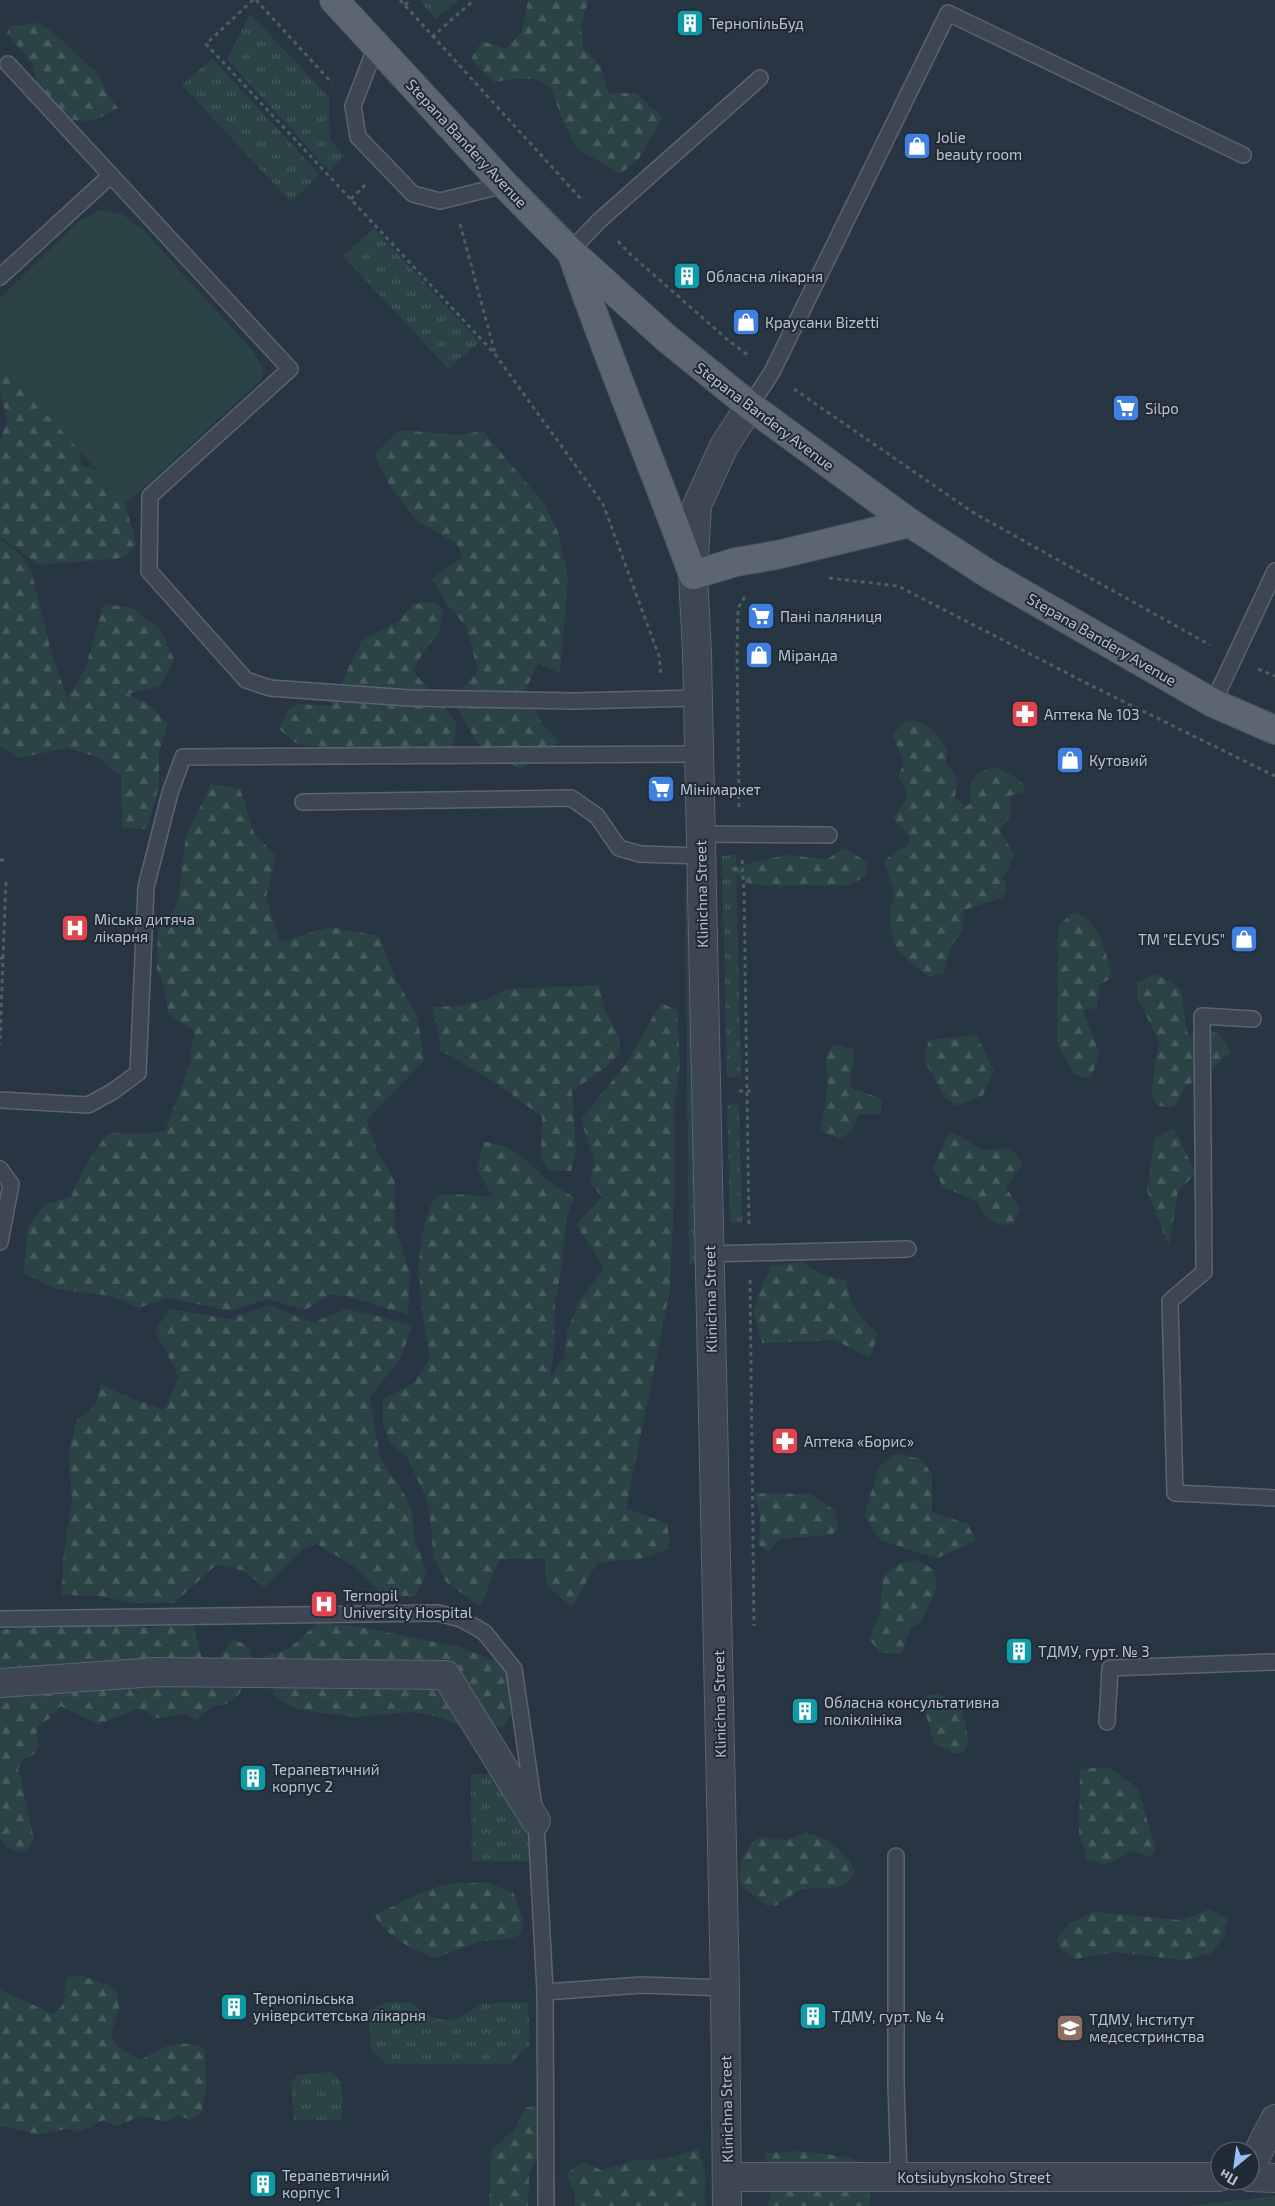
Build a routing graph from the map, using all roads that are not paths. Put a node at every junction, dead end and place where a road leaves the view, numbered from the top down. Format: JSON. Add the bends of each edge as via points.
{"nodes":[{"id":1,"x":334,"y":0,"type":"edge"},
{"id":2,"x":376,"y":46,"type":"junction"},
{"id":3,"x":8,"y":64,"type":"dead end"},
{"id":4,"x":760,"y":78,"type":"dead end"},
{"id":5,"x":1243,"y":155,"type":"dead end"},
{"id":6,"x":110,"y":176,"type":"junction"},
{"id":7,"x":505,"y":185,"type":"junction"},
{"id":8,"x":570,"y":251,"type":"junction"},
{"id":9,"x":0,"y":277,"type":"edge"},
{"id":10,"x":750,"y":406,"type":"junction"},
{"id":11,"x":910,"y":523,"type":"junction"},
{"id":12,"x":1275,"y":571,"type":"edge"},
{"id":13,"x":693,"y":575,"type":"junction"},
{"id":14,"x":697,"y":698,"type":"junction"},
{"id":15,"x":1213,"y":703,"type":"junction"},
{"id":16,"x":1275,"y":730,"type":"edge"},
{"id":17,"x":698,"y":754,"type":"junction"},
{"id":18,"x":303,"y":802,"type":"dead end"},
{"id":19,"x":829,"y":835,"type":"dead end"},
{"id":20,"x":700,"y":845,"type":"junction"},
{"id":21,"x":1253,"y":1019,"type":"dead end"},
{"id":22,"x":0,"y":1100,"type":"edge"},
{"id":23,"x":0,"y":1169,"type":"edge"},
{"id":24,"x":0,"y":1242,"type":"edge"},
{"id":25,"x":908,"y":1249,"type":"dead end"},
{"id":26,"x":709,"y":1254,"type":"junction"},
{"id":27,"x":1275,"y":1498,"type":"edge"},
{"id":28,"x":0,"y":1619,"type":"edge"},
{"id":29,"x":1275,"y":1662,"type":"edge"},
{"id":30,"x":0,"y":1683,"type":"edge"},
{"id":31,"x":1107,"y":1722,"type":"dead end"},
{"id":32,"x":536,"y":1821,"type":"junction"},
{"id":33,"x":896,"y":1856,"type":"dead end"},
{"id":34,"x":725,"y":1988,"type":"junction"},
{"id":35,"x":545,"y":1992,"type":"junction"},
{"id":36,"x":1275,"y":2119,"type":"edge"},
{"id":37,"x":1260,"y":2148,"type":"edge"},
{"id":38,"x":727,"y":2177,"type":"junction"},
{"id":39,"x":898,"y":2177,"type":"junction"},
{"id":40,"x":1210,"y":2177,"type":"edge"},
{"id":41,"x":1260,"y":2177,"type":"edge"},
{"id":42,"x":1275,"y":2178,"type":"edge"},
{"id":43,"x":546,"y":2206,"type":"edge"},
{"id":44,"x":726,"y":2206,"type":"edge"}],
"edges":[{"from":1,"to":2,"type":"main road","name":"Stepana Bandery Avenue"},
{"from":2,"to":7,"type":"main road","name":"Stepana Bandery Avenue"},
{"from":2,"to":7,"type":"lane","via":[[353,106],[358,137],[414,194],[440,200]]},
{"from":3,"to":6,"type":"lane"},
{"from":4,"to":8,"type":"lane","via":[[600,220]]},
{"from":5,"to":10,"type":"lane","via":[[948,13],[772,372]]},
{"from":6,"to":9,"type":"lane"},
{"from":6,"to":14,"type":"lane","via":[[290,369],[150,496],[149,571],[246,680],[270,688],[410,698],[574,701]]},
{"from":7,"to":8,"type":"main road","name":"Stepana Bandery Avenue"},
{"from":8,"to":10,"type":"main road","name":"Stepana Bandery Avenue","via":[[664,337]]},
{"from":8,"to":13,"type":"main road"},
{"from":10,"to":11,"type":"main road","name":"Stepana Bandery Avenue"},
{"from":10,"to":13,"type":"street","name":"Klinichna Street","via":[[724,446],[697,505]]},
{"from":11,"to":13,"type":"main road","via":[[736,562]]},
{"from":11,"to":15,"type":"main road","name":"Stepana Bandery Avenue","via":[[990,575]]},
{"from":12,"to":15,"type":"lane"},
{"from":13,"to":14,"type":"street","name":"Klinichna Street"},
{"from":14,"to":17,"type":"street","name":"Klinichna Street"},
{"from":15,"to":16,"type":"main road","name":"Stepana Bandery Avenue"},
{"from":17,"to":20,"type":"street","name":"Klinichna Street"},
{"from":17,"to":22,"type":"lane","via":[[183,757],[170,793],[146,887],[138,1073],[88,1105]]},
{"from":18,"to":20,"type":"lane","via":[[571,798],[597,816],[619,848],[640,854]]},
{"from":19,"to":20,"type":"lane","via":[[740,833]]},
{"from":20,"to":26,"type":"street","name":"Klinichna Street"},
{"from":21,"to":27,"type":"lane","via":[[1202,1016],[1204,1272],[1170,1301],[1175,1493]]},
{"from":23,"to":24,"type":"lane","via":[[11,1184]]},
{"from":25,"to":26,"type":"lane"},
{"from":26,"to":34,"type":"street","name":"Klinichna Street"},
{"from":28,"to":32,"type":"lane","via":[[438,1613],[462,1619],[484,1632],[514,1669]]},
{"from":29,"to":31,"type":"lane","via":[[1110,1668]]},
{"from":30,"to":32,"type":"street","via":[[156,1672],[446,1675]]},
{"from":32,"to":35,"type":"lane"},
{"from":33,"to":39,"type":"lane"},
{"from":34,"to":35,"type":"lane","via":[[642,1985]]},
{"from":34,"to":38,"type":"street","name":"Klinichna Street"},
{"from":35,"to":43,"type":"lane"},
{"from":36,"to":37,"type":"street"},
{"from":38,"to":39,"type":"street","name":"Kotsiubynskoho Street"},
{"from":38,"to":44,"type":"street","name":"Klinichna Street"},
{"from":39,"to":40,"type":"street","name":"Kotsiubynskoho Street"},
{"from":41,"to":42,"type":"street"}]}
